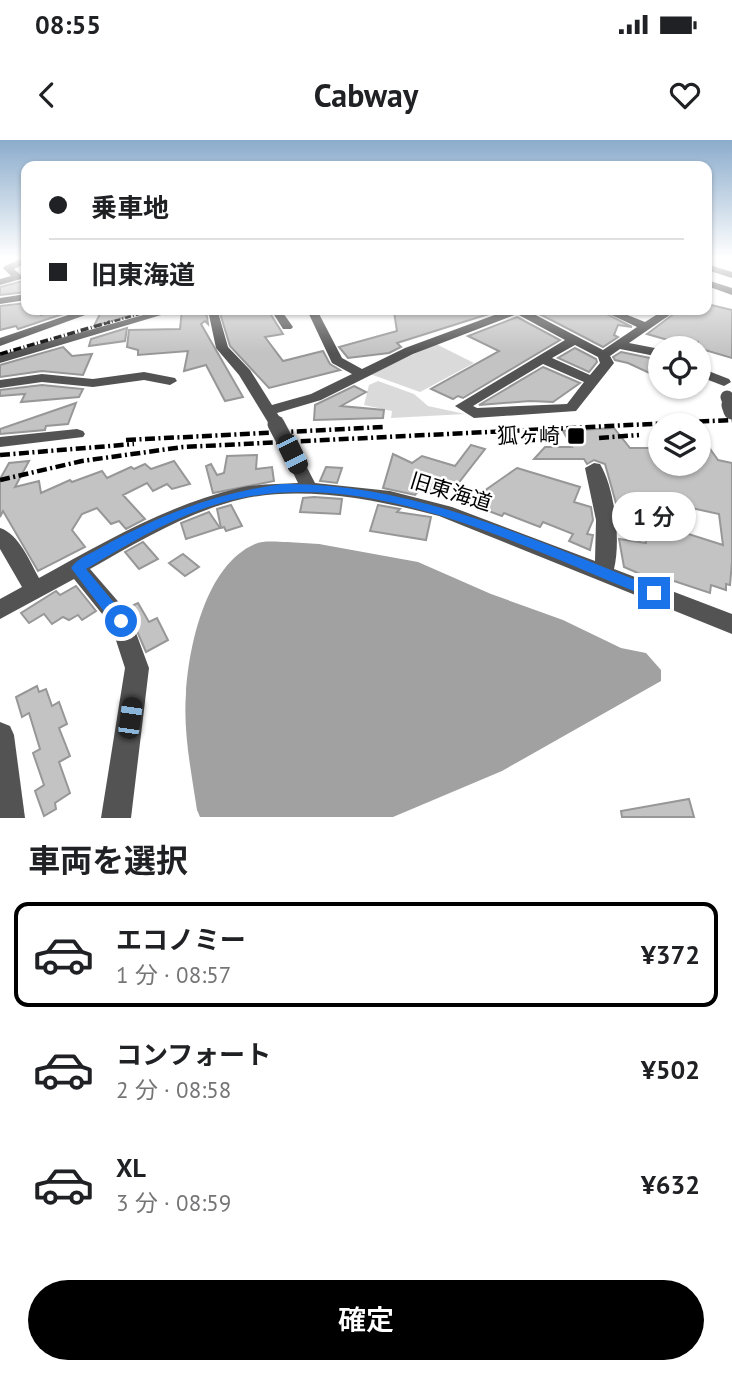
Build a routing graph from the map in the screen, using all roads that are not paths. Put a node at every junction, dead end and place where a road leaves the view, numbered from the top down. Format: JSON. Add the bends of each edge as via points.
{"nodes":[{"id":1,"x":78,"y":315,"type":"edge"},
{"id":2,"x":154,"y":315,"type":"edge"},
{"id":3,"x":214,"y":315,"type":"edge"},
{"id":4,"x":279,"y":315,"type":"edge"},
{"id":5,"x":314,"y":315,"type":"edge"},
{"id":6,"x":505,"y":315,"type":"edge"},
{"id":7,"x":527,"y":315,"type":"edge"},
{"id":8,"x":618,"y":315,"type":"edge"},
{"id":9,"x":664,"y":315,"type":"edge"},
{"id":10,"x":287,"y":327,"type":"dead end"},
{"id":11,"x":646,"y":327,"type":"junction"},
{"id":12,"x":574,"y":340,"type":"junction"},
{"id":13,"x":0,"y":342,"type":"edge"},
{"id":14,"x":618,"y":345,"type":"junction"},
{"id":15,"x":648,"y":348,"type":"edge"},
{"id":16,"x":603,"y":355,"type":"junction"},
{"id":17,"x":0,"y":359,"type":"edge"},
{"id":18,"x":542,"y":359,"type":"junction"},
{"id":19,"x":363,"y":375,"type":"junction"},
{"id":20,"x":591,"y":380,"type":"junction"},
{"id":21,"x":170,"y":381,"type":"dead end"},
{"id":22,"x":711,"y":381,"type":"edge"},
{"id":23,"x":0,"y":384,"type":"edge"},
{"id":24,"x":729,"y":396,"type":"edge"},
{"id":25,"x":272,"y":418,"type":"junction"},
{"id":26,"x":77,"y":434,"type":"dead end"},
{"id":27,"x":0,"y":442,"type":"edge"},
{"id":28,"x":594,"y":468,"type":"dead end"},
{"id":29,"x":309,"y":488,"type":"junction"},
{"id":30,"x":0,"y":535,"type":"edge"},
{"id":31,"x":77,"y":568,"type":"junction"},
{"id":32,"x":602,"y":573,"type":"junction"},
{"id":33,"x":34,"y":590,"type":"junction"},
{"id":34,"x":0,"y":610,"type":"edge"},
{"id":35,"x":732,"y":624,"type":"edge"},
{"id":36,"x":0,"y":735,"type":"edge"},
{"id":37,"x":10,"y":817,"type":"edge"},
{"id":38,"x":117,"y":817,"type":"edge"}],
"edges":[{"from":1,"to":13,"type":"street"},
{"from":2,"to":17,"type":"street"},
{"from":3,"to":25,"type":"street","via":[[219,343],[245,373]]},
{"from":4,"to":10,"type":"street"},
{"from":5,"to":19,"type":"street","via":[[337,360]]},
{"from":6,"to":19,"type":"street","via":[[409,351]]},
{"from":7,"to":12,"type":"street"},
{"from":8,"to":11,"type":"street"},
{"from":9,"to":11,"type":"street"},
{"from":11,"to":14,"type":"street"},
{"from":12,"to":16,"type":"street"},
{"from":12,"to":18,"type":"street"},
{"from":14,"to":15,"type":"street"},
{"from":14,"to":16,"type":"street"},
{"from":16,"to":20,"type":"street","via":[[607,363]]},
{"from":18,"to":20,"type":"street"},
{"from":18,"to":20,"type":"street","via":[[462,406],[474,412],[571,408]]},
{"from":19,"to":25,"type":"street"},
{"from":21,"to":23,"type":"street","via":[[144,376],[93,383],[42,378]]},
{"from":22,"to":24,"type":"street"},
{"from":25,"to":29,"type":"street","bridge":true},
{"from":26,"to":27,"type":"street"},
{"from":28,"to":32,"type":"street","via":[[608,557]]},
{"from":29,"to":31,"type":"street","name":"旧東海道","via":[[219,499],[143,531]]},
{"from":29,"to":32,"type":"street","name":"旧東海道","via":[[390,497],[445,511]]},
{"from":30,"to":33,"type":"street"},
{"from":31,"to":33,"type":"street","name":"旧東海道"},
{"from":31,"to":38,"type":"street","via":[[121,621],[137,668]]},
{"from":32,"to":35,"type":"street","name":"旧東海道"},
{"from":33,"to":34,"type":"street","name":"旧東海道"},
{"from":36,"to":37,"type":"street"}]}
